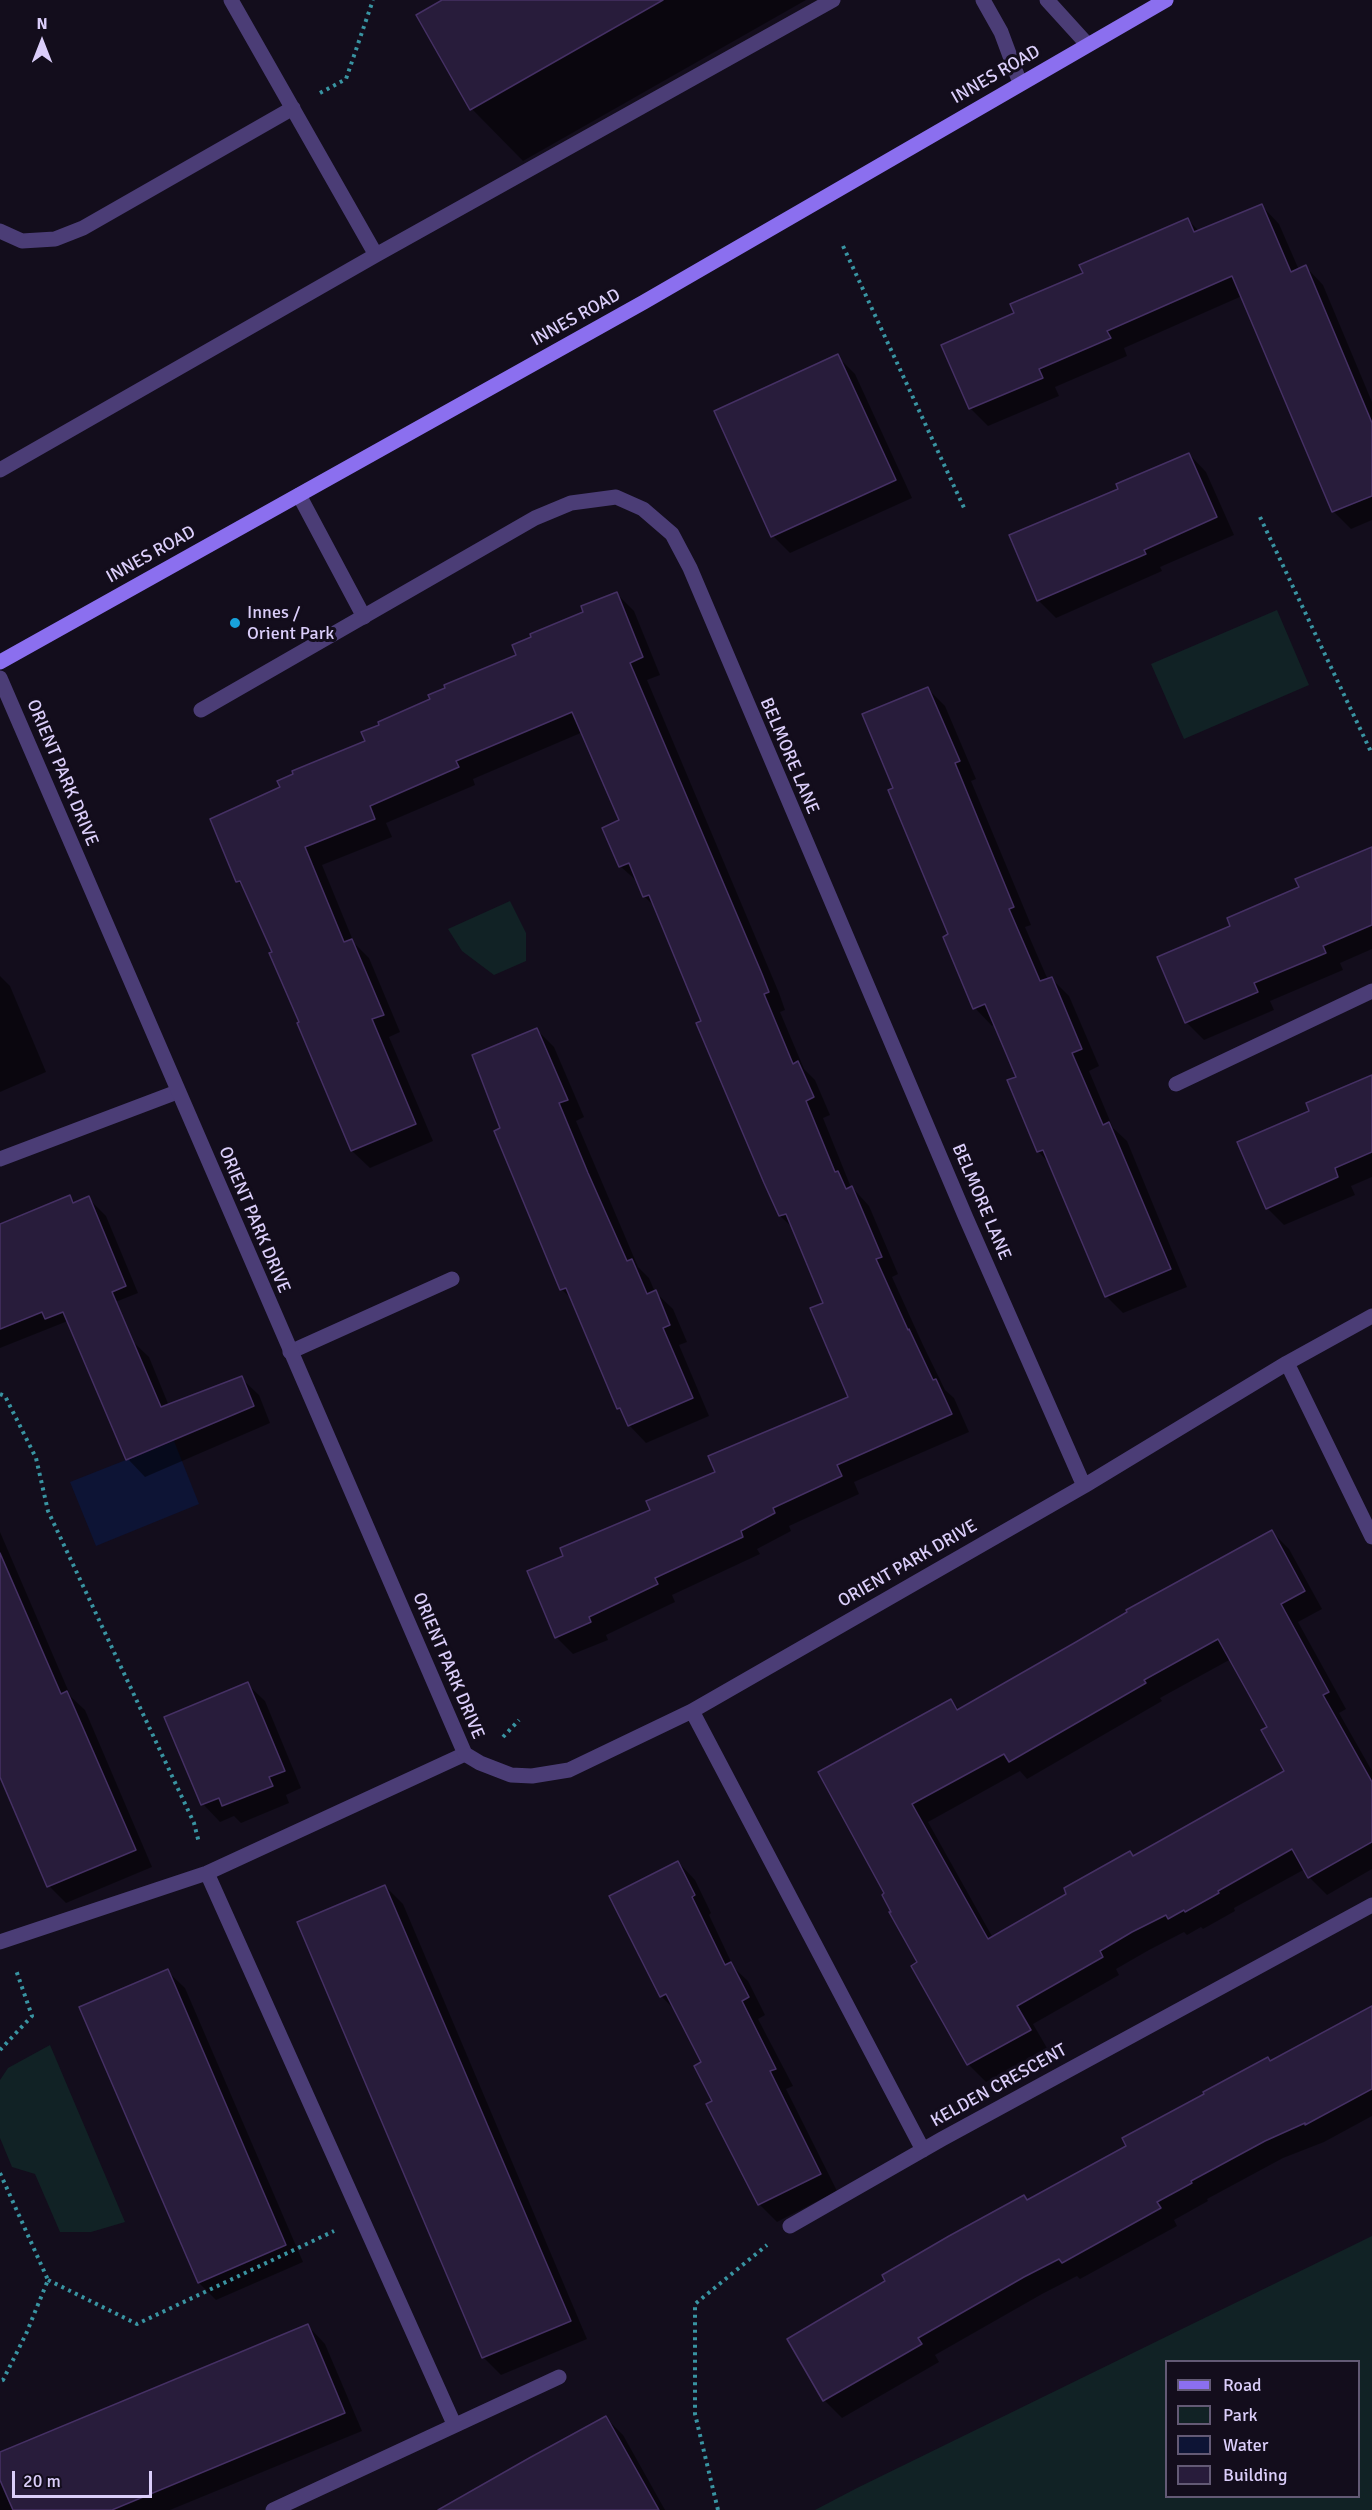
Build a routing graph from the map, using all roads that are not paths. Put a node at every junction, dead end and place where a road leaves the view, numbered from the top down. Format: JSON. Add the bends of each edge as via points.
{"nodes":[{"id":1,"x":231,"y":0,"type":"edge"},
{"id":2,"x":833,"y":0,"type":"edge"},
{"id":3,"x":983,"y":0,"type":"edge"},
{"id":4,"x":1047,"y":0,"type":"edge"},
{"id":5,"x":1166,"y":0,"type":"edge"},
{"id":6,"x":1087,"y":44,"type":"junction"},
{"id":7,"x":1020,"y":83,"type":"junction"},
{"id":8,"x":293,"y":108,"type":"junction"},
{"id":9,"x":0,"y":231,"type":"edge"},
{"id":10,"x":376,"y":255,"type":"junction"},
{"id":11,"x":0,"y":470,"type":"edge"},
{"id":12,"x":299,"y":495,"type":"junction"},
{"id":13,"x":364,"y":617,"type":"junction"},
{"id":14,"x":0,"y":662,"type":"edge"},
{"id":15,"x":0,"y":678,"type":"edge"},
{"id":16,"x":201,"y":710,"type":"dead end"},
{"id":17,"x":1372,"y":991,"type":"edge"},
{"id":18,"x":1176,"y":1084,"type":"dead end"},
{"id":19,"x":177,"y":1092,"type":"junction"},
{"id":20,"x":0,"y":1159,"type":"edge"},
{"id":21,"x":452,"y":1279,"type":"dead end"},
{"id":22,"x":1372,"y":1316,"type":"edge"},
{"id":23,"x":290,"y":1352,"type":"junction"},
{"id":24,"x":1287,"y":1363,"type":"junction"},
{"id":25,"x":1084,"y":1486,"type":"junction"},
{"id":26,"x":1372,"y":1537,"type":"edge"},
{"id":27,"x":692,"y":1711,"type":"junction"},
{"id":28,"x":465,"y":1754,"type":"junction"},
{"id":29,"x":207,"y":1873,"type":"junction"},
{"id":30,"x":1372,"y":1905,"type":"edge"},
{"id":31,"x":0,"y":1942,"type":"edge"},
{"id":32,"x":923,"y":2151,"type":"junction"},
{"id":33,"x":790,"y":2226,"type":"road end"},
{"id":34,"x":559,"y":2377,"type":"dead end"},
{"id":35,"x":454,"y":2424,"type":"junction"},
{"id":36,"x":273,"y":2510,"type":"edge"}],
"edges":[{"from":1,"to":8,"type":"street"},
{"from":2,"to":10,"type":"street"},
{"from":3,"to":7,"type":"street","via":[[1001,32]]},
{"from":4,"to":6,"type":"street"},
{"from":5,"to":6,"type":"street","name":"INNES ROAD"},
{"from":6,"to":7,"type":"street","name":"INNES ROAD"},
{"from":7,"to":12,"type":"street","name":"INNES ROAD","via":[[644,302]]},
{"from":8,"to":9,"type":"street","via":[[83,228],[55,239],[22,241]]},
{"from":8,"to":10,"type":"street"},
{"from":10,"to":11,"type":"street"},
{"from":12,"to":13,"type":"street"},
{"from":12,"to":14,"type":"street","name":"INNES ROAD"},
{"from":13,"to":16,"type":"street","name":"BELMORE LANE"},
{"from":13,"to":25,"type":"street","name":"BELMORE LANE","via":[[535,518],[571,503],[616,497],[643,509],[672,534],[690,568]]},
{"from":15,"to":19,"type":"street","name":"ORIENT PARK DRIVE"},
{"from":17,"to":18,"type":"street"},
{"from":19,"to":20,"type":"street"},
{"from":19,"to":23,"type":"street","name":"ORIENT PARK DRIVE"},
{"from":21,"to":23,"type":"street"},
{"from":22,"to":24,"type":"street","name":"ORIENT PARK DRIVE"},
{"from":23,"to":28,"type":"street","name":"ORIENT PARK DRIVE"},
{"from":24,"to":25,"type":"street","name":"ORIENT PARK DRIVE"},
{"from":24,"to":26,"type":"street"},
{"from":25,"to":27,"type":"street","name":"ORIENT PARK DRIVE"},
{"from":27,"to":28,"type":"street","name":"ORIENT PARK DRIVE","via":[[569,1770],[511,1776]]},
{"from":27,"to":32,"type":"street","name":"KELDEN CRESCENT"},
{"from":28,"to":29,"type":"street"},
{"from":29,"to":31,"type":"street"},
{"from":29,"to":35,"type":"street"},
{"from":30,"to":32,"type":"street","name":"KELDEN CRESCENT"},
{"from":32,"to":33,"type":"street"},
{"from":34,"to":35,"type":"street"},
{"from":35,"to":36,"type":"street"}]}
